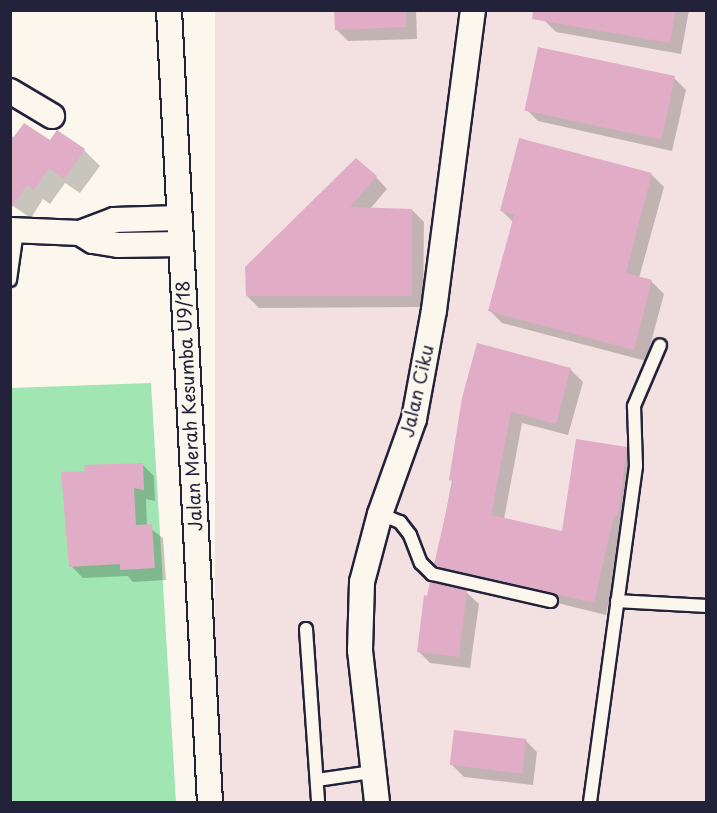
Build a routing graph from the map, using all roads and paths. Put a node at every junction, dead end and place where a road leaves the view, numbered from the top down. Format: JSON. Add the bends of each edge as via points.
{"nodes":[{"id":1,"x":169,"y":10,"type":"edge"},
{"id":2,"x":473,"y":10,"type":"edge"},
{"id":3,"x":10,"y":91,"type":"edge"},
{"id":4,"x":52,"y":116,"type":"dead end"},
{"id":5,"x":180,"y":218,"type":"junction"},
{"id":6,"x":14,"y":230,"type":"edge"},
{"id":7,"x":80,"y":233,"type":"junction"},
{"id":8,"x":181,"y":244,"type":"junction"},
{"id":9,"x":12,"y":263,"type":"edge"},
{"id":10,"x":10,"y":280,"type":"edge"},
{"id":11,"x":660,"y":345,"type":"dead end"},
{"id":12,"x":380,"y":514,"type":"junction"},
{"id":13,"x":551,"y":601,"type":"dead end"},
{"id":14,"x":617,"y":601,"type":"junction"},
{"id":15,"x":706,"y":606,"type":"edge"},
{"id":16,"x":306,"y":629,"type":"dead end"},
{"id":17,"x":372,"y":772,"type":"junction"},
{"id":18,"x":317,"y":780,"type":"junction"},
{"id":19,"x":210,"y":802,"type":"edge"},
{"id":20,"x":318,"y":802,"type":"edge"},
{"id":21,"x":377,"y":802,"type":"edge"},
{"id":22,"x":590,"y":802,"type":"edge"}],
"edges":[{"from":1,"to":5,"type":"street","name":"Jalan Merah Kesumba U9/18"},
{"from":2,"to":12,"type":"street","name":"Jalan Ciku","via":[[434,310],[414,419]]},
{"from":3,"to":4,"type":"street"},
{"from":5,"to":7,"type":"street","via":[[114,220]]},
{"from":5,"to":8,"type":"street","name":"Jalan Merah Kesumba U9/18"},
{"from":6,"to":7,"type":"street"},
{"from":6,"to":9,"type":"lane"},
{"from":7,"to":8,"type":"street","via":[[93,241],[118,245]]},
{"from":8,"to":19,"type":"street","name":"Jalan Merah Kesumba U9/18"},
{"from":9,"to":10,"type":"lane"},
{"from":11,"to":14,"type":"lane","via":[[634,406],[636,466]]},
{"from":12,"to":13,"type":"lane","via":[[400,522],[421,563],[432,574]]},
{"from":12,"to":17,"type":"street","name":"Jalan Ciku","via":[[362,582],[360,650]]},
{"from":14,"to":15,"type":"lane"},
{"from":14,"to":22,"type":"lane"},
{"from":16,"to":18,"type":"lane"},
{"from":17,"to":18,"type":"lane"},
{"from":17,"to":21,"type":"street","name":"Jalan Ciku"},
{"from":18,"to":20,"type":"lane"}]}
